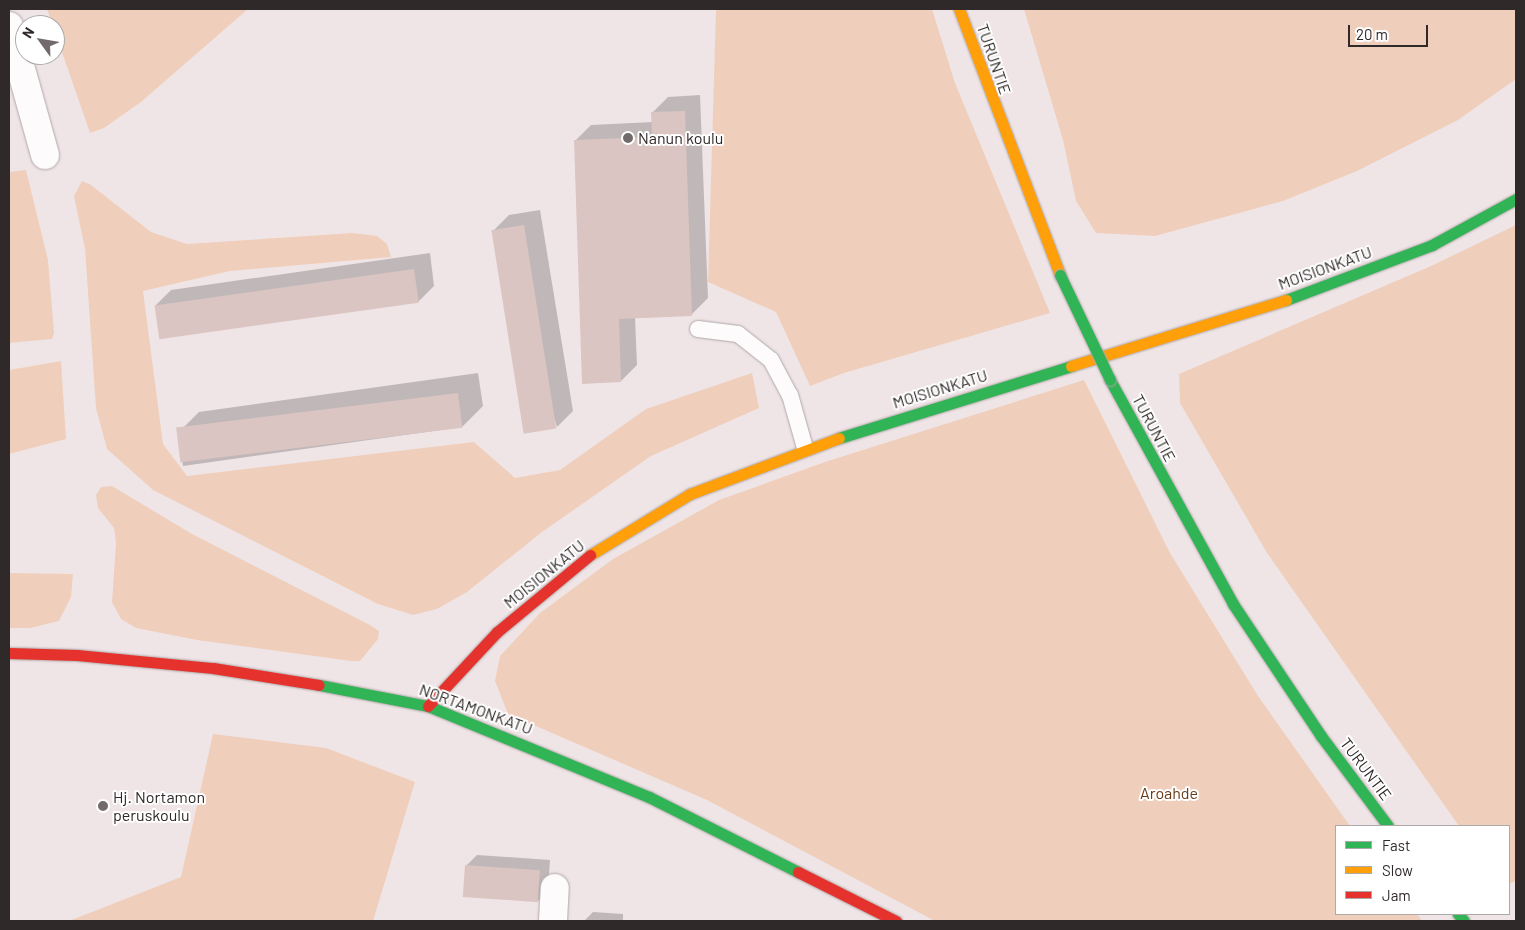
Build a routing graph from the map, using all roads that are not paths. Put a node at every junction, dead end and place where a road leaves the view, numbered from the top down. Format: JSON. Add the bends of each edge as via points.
{"nodes":[{"id":1,"x":960,"y":9,"type":"edge"},
{"id":2,"x":9,"y":26,"type":"edge"},
{"id":3,"x":45,"y":155,"type":"dead end"},
{"id":4,"x":1516,"y":199,"type":"edge"},
{"id":5,"x":698,"y":329,"type":"dead end"},
{"id":6,"x":805,"y":448,"type":"junction"},
{"id":7,"x":9,"y":653,"type":"edge"},
{"id":8,"x":428,"y":706,"type":"junction"},
{"id":9,"x":1387,"y":825,"type":"edge"},
{"id":10,"x":555,"y":888,"type":"dead end"},
{"id":11,"x":553,"y":921,"type":"edge"},
{"id":12,"x":896,"y":921,"type":"edge"}],
"edges":[{"from":1,"to":9,"type":"main road","name":"TURUNTIE","bridge":true,"via":[[990,96],[1060,275],[1110,380],[1233,604],[1321,736]]},
{"from":2,"to":3,"type":"street"},
{"from":4,"to":6,"type":"main road","name":"MOISIONKATU","via":[[1432,245],[1320,289]]},
{"from":5,"to":6,"type":"lane","via":[[738,334],[771,360],[790,394]]},
{"from":6,"to":8,"type":"main road","name":"MOISIONKATU","via":[[690,494],[576,564],[497,632]]},
{"from":7,"to":8,"type":"main road","name":"NORTAMONKATU","via":[[77,655],[213,668],[366,692]]},
{"from":8,"to":12,"type":"main road","name":"NORTAMONKATU","via":[[649,797]]},
{"from":10,"to":11,"type":"street"}]}
